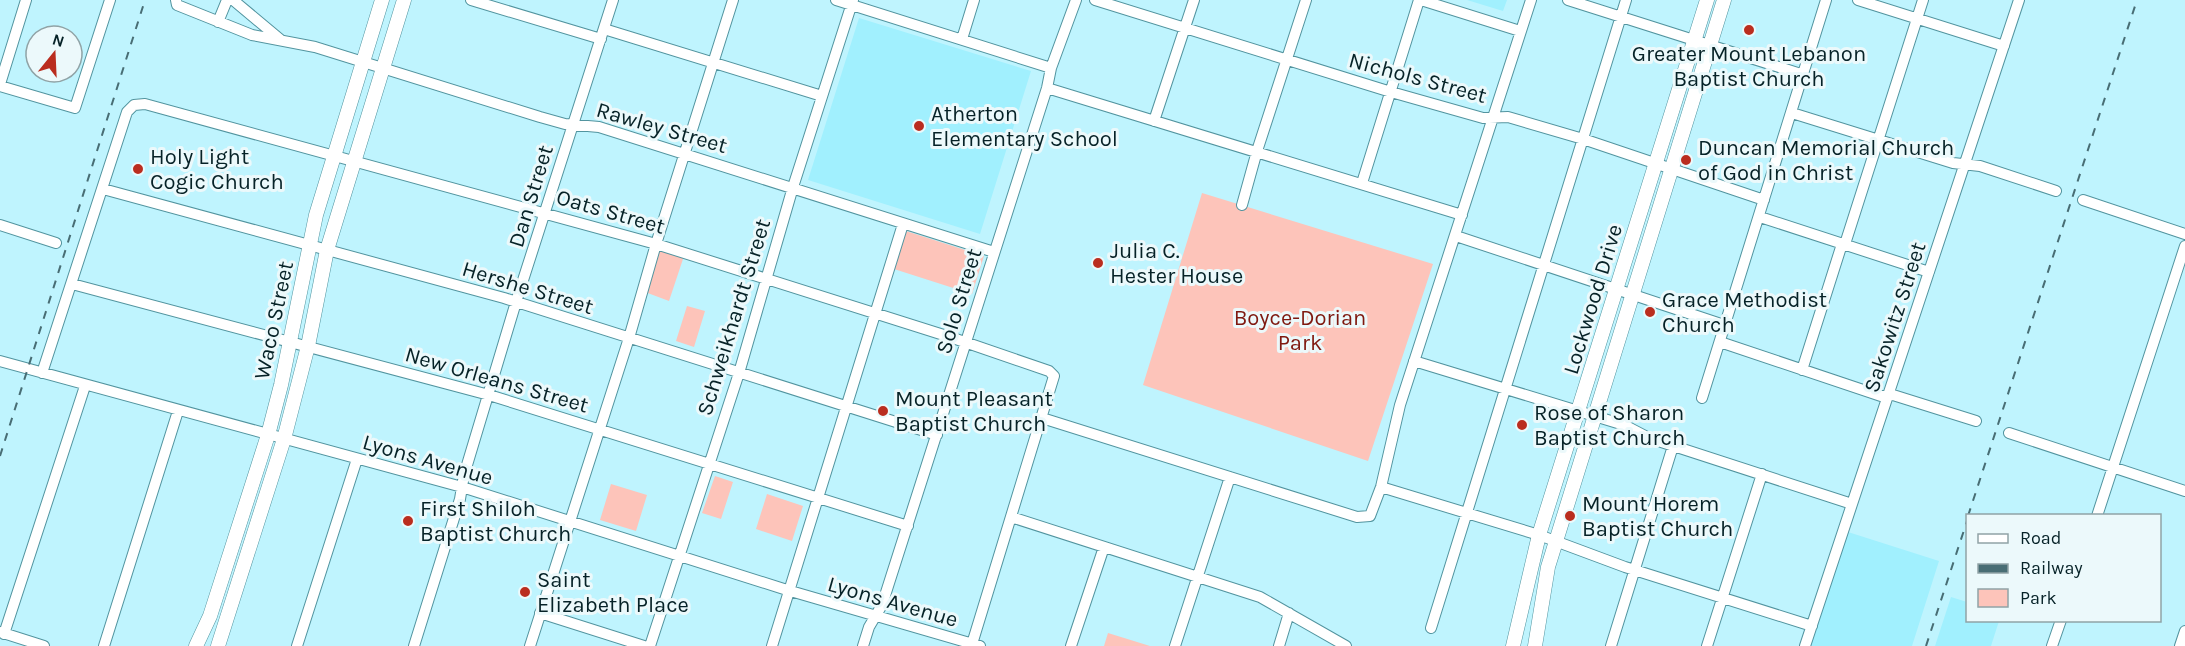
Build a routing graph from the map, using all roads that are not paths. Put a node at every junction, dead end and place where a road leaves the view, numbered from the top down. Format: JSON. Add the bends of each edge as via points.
{"nodes":[{"id":1,"x":26,"y":0,"type":"edge"},
{"id":2,"x":110,"y":0,"type":"edge"},
{"id":3,"x":176,"y":0,"type":"edge"},
{"id":4,"x":227,"y":0,"type":"edge"},
{"id":5,"x":233,"y":0,"type":"edge"},
{"id":6,"x":382,"y":0,"type":"edge"},
{"id":7,"x":404,"y":0,"type":"edge"},
{"id":8,"x":471,"y":0,"type":"edge"},
{"id":9,"x":613,"y":0,"type":"edge"},
{"id":10,"x":733,"y":0,"type":"edge"},
{"id":11,"x":836,"y":0,"type":"edge"},
{"id":12,"x":974,"y":0,"type":"edge"},
{"id":13,"x":1076,"y":0,"type":"edge"},
{"id":14,"x":1095,"y":0,"type":"edge"},
{"id":15,"x":1194,"y":0,"type":"edge"},
{"id":16,"x":1306,"y":0,"type":"edge"},
{"id":17,"x":1420,"y":0,"type":"edge"},
{"id":18,"x":1531,"y":0,"type":"edge"},
{"id":19,"x":1568,"y":0,"type":"edge"},
{"id":20,"x":1626,"y":0,"type":"edge"},
{"id":21,"x":1707,"y":0,"type":"edge"},
{"id":22,"x":1724,"y":0,"type":"edge"},
{"id":23,"x":1826,"y":0,"type":"edge"},
{"id":24,"x":1858,"y":0,"type":"edge"},
{"id":25,"x":1923,"y":0,"type":"edge"},
{"id":26,"x":2019,"y":0,"type":"edge"},
{"id":27,"x":853,"y":2,"type":"edge"},
{"id":28,"x":1620,"y":17,"type":"junction"},
{"id":29,"x":1917,"y":18,"type":"junction"},
{"id":30,"x":218,"y":22,"type":"junction"},
{"id":31,"x":1185,"y":28,"type":"junction"},
{"id":32,"x":1520,"y":31,"type":"junction"},
{"id":33,"x":602,"y":34,"type":"junction"},
{"id":34,"x":963,"y":39,"type":"junction"},
{"id":35,"x":281,"y":40,"type":"junction"},
{"id":36,"x":1694,"y":40,"type":"junction"},
{"id":37,"x":1710,"y":46,"type":"junction"},
{"id":38,"x":2004,"y":46,"type":"junction"},
{"id":39,"x":1287,"y":60,"type":"junction"},
{"id":40,"x":712,"y":62,"type":"junction"},
{"id":41,"x":363,"y":63,"type":"junction"},
{"id":42,"x":1051,"y":68,"type":"junction"},
{"id":43,"x":382,"y":70,"type":"junction"},
{"id":44,"x":1804,"y":75,"type":"junction"},
{"id":45,"x":0,"y":85,"type":"edge"},
{"id":46,"x":1047,"y":88,"type":"junction"},
{"id":47,"x":1391,"y":92,"type":"junction"},
{"id":48,"x":822,"y":96,"type":"junction"},
{"id":49,"x":1792,"y":113,"type":"junction"},
{"id":50,"x":1495,"y":116,"type":"junction"},
{"id":51,"x":1154,"y":121,"type":"junction"},
{"id":52,"x":572,"y":124,"type":"junction"},
{"id":53,"x":1583,"y":139,"type":"junction"},
{"id":54,"x":1878,"y":139,"type":"junction"},
{"id":55,"x":1257,"y":151,"type":"junction"},
{"id":56,"x":684,"y":153,"type":"junction"},
{"id":57,"x":334,"y":156,"type":"junction"},
{"id":58,"x":353,"y":161,"type":"junction"},
{"id":59,"x":1965,"y":163,"type":"junction"},
{"id":60,"x":1656,"y":164,"type":"junction"},
{"id":61,"x":1672,"y":170,"type":"junction"},
{"id":62,"x":1362,"y":183,"type":"junction"},
{"id":63,"x":793,"y":187,"type":"junction"},
{"id":64,"x":103,"y":189,"type":"junction"},
{"id":65,"x":2056,"y":191,"type":"dead end"},
{"id":66,"x":1764,"y":200,"type":"junction"},
{"id":67,"x":2084,"y":200,"type":"dead end"},
{"id":68,"x":1242,"y":205,"type":"dead end"},
{"id":69,"x":546,"y":213,"type":"junction"},
{"id":70,"x":1462,"y":215,"type":"junction"},
{"id":71,"x":1760,"y":217,"type":"junction"},
{"id":72,"x":903,"y":224,"type":"junction"},
{"id":73,"x":0,"y":225,"type":"edge"},
{"id":74,"x":2185,"y":234,"type":"edge"},
{"id":75,"x":1456,"y":236,"type":"junction"},
{"id":76,"x":56,"y":243,"type":"dead end"},
{"id":77,"x":656,"y":244,"type":"junction"},
{"id":78,"x":1844,"y":244,"type":"junction"},
{"id":79,"x":309,"y":246,"type":"junction"},
{"id":80,"x":2185,"y":246,"type":"edge"},
{"id":81,"x":327,"y":250,"type":"junction"},
{"id":82,"x":994,"y":252,"type":"junction"},
{"id":83,"x":1543,"y":265,"type":"junction"},
{"id":84,"x":1929,"y":272,"type":"junction"},
{"id":85,"x":767,"y":279,"type":"junction"},
{"id":86,"x":72,"y":284,"type":"junction"},
{"id":87,"x":1617,"y":290,"type":"junction"},
{"id":88,"x":1633,"y":295,"type":"junction"},
{"id":89,"x":516,"y":302,"type":"junction"},
{"id":90,"x":875,"y":314,"type":"junction"},
{"id":91,"x":1724,"y":325,"type":"junction"},
{"id":92,"x":629,"y":338,"type":"junction"},
{"id":93,"x":291,"y":342,"type":"junction"},
{"id":94,"x":966,"y":342,"type":"junction"},
{"id":95,"x":1720,"y":342,"type":"junction"},
{"id":96,"x":308,"y":346,"type":"junction"},
{"id":97,"x":0,"y":362,"type":"edge"},
{"id":98,"x":1414,"y":362,"type":"junction"},
{"id":99,"x":1802,"y":370,"type":"junction"},
{"id":100,"x":42,"y":373,"type":"junction"},
{"id":101,"x":739,"y":373,"type":"junction"},
{"id":102,"x":85,"y":386,"type":"junction"},
{"id":103,"x":1505,"y":390,"type":"junction"},
{"id":104,"x":489,"y":395,"type":"junction"},
{"id":105,"x":1888,"y":395,"type":"junction"},
{"id":106,"x":1702,"y":398,"type":"dead end"},
{"id":107,"x":847,"y":406,"type":"junction"},
{"id":108,"x":178,"y":411,"type":"junction"},
{"id":109,"x":1578,"y":412,"type":"junction"},
{"id":110,"x":1594,"y":416,"type":"junction"},
{"id":111,"x":1042,"y":418,"type":"junction"},
{"id":112,"x":1976,"y":421,"type":"dead end"},
{"id":113,"x":600,"y":430,"type":"junction"},
{"id":114,"x":2009,"y":433,"type":"dead end"},
{"id":115,"x":268,"y":435,"type":"junction"},
{"id":116,"x":937,"y":435,"type":"junction"},
{"id":117,"x":284,"y":439,"type":"junction"},
{"id":118,"x":1673,"y":446,"type":"junction"},
{"id":119,"x":357,"y":459,"type":"junction"},
{"id":120,"x":708,"y":464,"type":"junction"},
{"id":121,"x":2113,"y":466,"type":"junction"},
{"id":122,"x":1762,"y":474,"type":"junction"},
{"id":123,"x":1230,"y":477,"type":"junction"},
{"id":124,"x":462,"y":487,"type":"junction"},
{"id":125,"x":1381,"y":487,"type":"junction"},
{"id":126,"x":2185,"y":491,"type":"edge"},
{"id":127,"x":819,"y":498,"type":"junction"},
{"id":128,"x":1852,"y":504,"type":"junction"},
{"id":129,"x":1468,"y":514,"type":"junction"},
{"id":130,"x":2098,"y":514,"type":"edge"},
{"id":131,"x":1011,"y":517,"type":"junction"},
{"id":132,"x":570,"y":521,"type":"junction"},
{"id":133,"x":908,"y":526,"type":"junction"},
{"id":134,"x":1539,"y":535,"type":"junction"},
{"id":135,"x":1556,"y":540,"type":"junction"},
{"id":136,"x":1104,"y":547,"type":"junction"},
{"id":137,"x":679,"y":556,"type":"junction"},
{"id":138,"x":228,"y":560,"type":"junction"},
{"id":139,"x":243,"y":566,"type":"junction"},
{"id":140,"x":1634,"y":569,"type":"junction"},
{"id":141,"x":1197,"y":577,"type":"junction"},
{"id":142,"x":788,"y":590,"type":"junction"},
{"id":143,"x":1722,"y":598,"type":"junction"},
{"id":144,"x":540,"y":613,"type":"junction"},
{"id":145,"x":1289,"y":613,"type":"junction"},
{"id":146,"x":876,"y":616,"type":"junction"},
{"id":147,"x":2061,"y":622,"type":"edge"},
{"id":148,"x":1812,"y":626,"type":"junction"},
{"id":149,"x":1431,"y":628,"type":"dead end"},
{"id":150,"x":2185,"y":631,"type":"edge"},
{"id":151,"x":2,"y":633,"type":"edge"},
{"id":152,"x":976,"y":645,"type":"edge"},
{"id":153,"x":44,"y":646,"type":"edge"},
{"id":154,"x":104,"y":646,"type":"edge"},
{"id":155,"x":196,"y":646,"type":"edge"},
{"id":156,"x":218,"y":646,"type":"edge"},
{"id":157,"x":297,"y":646,"type":"edge"},
{"id":158,"x":414,"y":646,"type":"edge"},
{"id":159,"x":530,"y":646,"type":"edge"},
{"id":160,"x":645,"y":646,"type":"edge"},
{"id":161,"x":650,"y":646,"type":"edge"},
{"id":162,"x":772,"y":646,"type":"edge"},
{"id":163,"x":863,"y":646,"type":"edge"},
{"id":164,"x":1071,"y":646,"type":"edge"},
{"id":165,"x":1175,"y":646,"type":"edge"},
{"id":166,"x":1279,"y":646,"type":"edge"},
{"id":167,"x":1346,"y":646,"type":"edge"},
{"id":168,"x":1513,"y":646,"type":"edge"},
{"id":169,"x":1535,"y":646,"type":"edge"},
{"id":170,"x":1611,"y":646,"type":"edge"},
{"id":171,"x":1707,"y":646,"type":"edge"},
{"id":172,"x":1805,"y":646,"type":"edge"},
{"id":173,"x":2052,"y":646,"type":"edge"},
{"id":174,"x":2180,"y":646,"type":"edge"}],
"edges":[{"from":1,"to":45,"type":"street"},
{"from":2,"to":45,"type":"street","via":[[75,108]]},
{"from":3,"to":30,"type":"street","name":"Rawley Street","via":[[177,5]]},
{"from":4,"to":30,"type":"street"},
{"from":5,"to":35,"type":"street","name":"Rawley Street"},
{"from":6,"to":41,"type":"main road","name":"Waco Street"},
{"from":7,"to":43,"type":"main road","name":"Waco Street"},
{"from":8,"to":33,"type":"street"},
{"from":9,"to":33,"type":"street","name":"Dan Street"},
{"from":10,"to":40,"type":"street"},
{"from":11,"to":27,"type":"street"},
{"from":12,"to":34,"type":"street"},
{"from":13,"to":42,"type":"street","name":"Solo Street"},
{"from":14,"to":31,"type":"street","name":"Nichols Street"},
{"from":15,"to":31,"type":"street"},
{"from":16,"to":39,"type":"street"},
{"from":17,"to":32,"type":"street"},
{"from":17,"to":47,"type":"street"},
{"from":18,"to":32,"type":"street"},
{"from":19,"to":28,"type":"street"},
{"from":20,"to":28,"type":"street"},
{"from":21,"to":36,"type":"main road","name":"Lockwood Drive"},
{"from":22,"to":37,"type":"main road","name":"Lockwood Drive"},
{"from":23,"to":44,"type":"street"},
{"from":24,"to":29,"type":"street"},
{"from":25,"to":29,"type":"street"},
{"from":26,"to":38,"type":"street","name":"Sakowitz Street"},
{"from":27,"to":34,"type":"street"},
{"from":27,"to":48,"type":"street","name":"Schweikhardt Street"},
{"from":28,"to":36,"type":"street"},
{"from":28,"to":53,"type":"street"},
{"from":29,"to":38,"type":"street"},
{"from":29,"to":54,"type":"street"},
{"from":30,"to":35,"type":"street","name":"Rawley Street","via":[[252,35]]},
{"from":31,"to":39,"type":"street","name":"Nichols Street"},
{"from":31,"to":51,"type":"street"},
{"from":32,"to":50,"type":"street"},
{"from":33,"to":40,"type":"street"},
{"from":33,"to":52,"type":"street","name":"Dan Street"},
{"from":34,"to":42,"type":"street"},
{"from":35,"to":41,"type":"street","name":"Rawley Street"},
{"from":36,"to":37,"type":"street"},
{"from":36,"to":60,"type":"main road","name":"Lockwood Drive"},
{"from":37,"to":44,"type":"street"},
{"from":37,"to":61,"type":"main road","name":"Lockwood Drive"},
{"from":38,"to":59,"type":"street","name":"Sakowitz Street"},
{"from":39,"to":47,"type":"street","name":"Nichols Street"},
{"from":39,"to":55,"type":"street"},
{"from":40,"to":48,"type":"street"},
{"from":40,"to":56,"type":"street"},
{"from":41,"to":43,"type":"street","name":"Rawley Street"},
{"from":41,"to":57,"type":"main road","name":"Waco Street"},
{"from":42,"to":46,"type":"street","name":"Solo Street"},
{"from":43,"to":52,"type":"street","name":"Rawley Street"},
{"from":43,"to":58,"type":"main road","name":"Waco Street"},
{"from":44,"to":49,"type":"street"},
{"from":46,"to":51,"type":"street"},
{"from":46,"to":82,"type":"street","name":"Solo Street"},
{"from":47,"to":50,"type":"street","name":"Nichols Street","via":[[1483,118]]},
{"from":47,"to":62,"type":"street"},
{"from":48,"to":63,"type":"street","name":"Schweikhardt Street"},
{"from":49,"to":54,"type":"street"},
{"from":49,"to":66,"type":"street"},
{"from":50,"to":53,"type":"street","name":"Nichols Street"},
{"from":50,"to":70,"type":"street"},
{"from":51,"to":55,"type":"street"},
{"from":52,"to":56,"type":"street","name":"Rawley Street","via":[[599,127]]},
{"from":52,"to":69,"type":"street","name":"Dan Street"},
{"from":53,"to":60,"type":"street","name":"Nichols Street"},
{"from":53,"to":83,"type":"street"},
{"from":54,"to":59,"type":"street","via":[[1953,163]]},
{"from":54,"to":78,"type":"street"},
{"from":55,"to":62,"type":"street"},
{"from":55,"to":68,"type":"street"},
{"from":56,"to":63,"type":"street","name":"Rawley Street"},
{"from":56,"to":77,"type":"street"},
{"from":57,"to":58,"type":"street","name":"Oats Street"},
{"from":57,"to":64,"type":"street","name":"Oats Street","via":[[149,105],[134,105],[127,112]]},
{"from":57,"to":79,"type":"main road","name":"Waco Street"},
{"from":58,"to":69,"type":"street","name":"Oats Street"},
{"from":58,"to":81,"type":"main road","name":"Waco Street"},
{"from":59,"to":65,"type":"street"},
{"from":59,"to":84,"type":"street","name":"Sakowitz Street"},
{"from":60,"to":61,"type":"street","name":"Nichols Street"},
{"from":60,"to":87,"type":"main road","name":"Lockwood Drive"},
{"from":61,"to":66,"type":"street","name":"Nichols Street"},
{"from":61,"to":88,"type":"main road","name":"Lockwood Drive"},
{"from":62,"to":70,"type":"street"},
{"from":63,"to":72,"type":"street","name":"Rawley Street"},
{"from":63,"to":85,"type":"street","name":"Schweikhardt Street"},
{"from":64,"to":79,"type":"street","name":"Hershe Street"},
{"from":64,"to":86,"type":"street"},
{"from":66,"to":71,"type":"street"},
{"from":67,"to":74,"type":"street"},
{"from":69,"to":77,"type":"street","name":"Oats Street"},
{"from":69,"to":89,"type":"street","name":"Dan Street"},
{"from":70,"to":75,"type":"street"},
{"from":71,"to":78,"type":"street"},
{"from":71,"to":91,"type":"street"},
{"from":72,"to":82,"type":"street","name":"Rawley Street"},
{"from":72,"to":90,"type":"street"},
{"from":73,"to":76,"type":"street"},
{"from":75,"to":83,"type":"street"},
{"from":75,"to":98,"type":"street"},
{"from":77,"to":85,"type":"street","name":"Oats Street"},
{"from":77,"to":92,"type":"street"},
{"from":78,"to":84,"type":"street"},
{"from":78,"to":99,"type":"street"},
{"from":79,"to":81,"type":"street","name":"Hershe Street"},
{"from":79,"to":93,"type":"main road","name":"Waco Street"},
{"from":80,"to":121,"type":"street"},
{"from":81,"to":89,"type":"street","name":"Hershe Street"},
{"from":81,"to":96,"type":"main road","name":"Waco Street"},
{"from":82,"to":94,"type":"street","name":"Solo Street"},
{"from":83,"to":87,"type":"street"},
{"from":83,"to":103,"type":"street"},
{"from":84,"to":105,"type":"street","name":"Sakowitz Street"},
{"from":85,"to":90,"type":"street","name":"Oats Street"},
{"from":85,"to":101,"type":"street","name":"Schweikhardt Street"},
{"from":86,"to":93,"type":"street","name":"New Orleans Street"},
{"from":86,"to":100,"type":"street"},
{"from":87,"to":88,"type":"street"},
{"from":87,"to":109,"type":"main road","name":"Lockwood Drive"},
{"from":88,"to":91,"type":"street"},
{"from":88,"to":110,"type":"main road","name":"Lockwood Drive"},
{"from":89,"to":92,"type":"street","name":"Hershe Street"},
{"from":89,"to":104,"type":"street","name":"Dan Street"},
{"from":90,"to":94,"type":"street","name":"Oats Street"},
{"from":90,"to":107,"type":"street"},
{"from":91,"to":95,"type":"street"},
{"from":92,"to":101,"type":"street","name":"Hershe Street"},
{"from":92,"to":113,"type":"street"},
{"from":93,"to":96,"type":"street","name":"New Orleans Street"},
{"from":93,"to":115,"type":"main road","name":"Waco Street"},
{"from":94,"to":111,"type":"street","name":"Oats Street","via":[[1049,371],[1054,376]]},
{"from":94,"to":116,"type":"street","name":"Solo Street"},
{"from":95,"to":99,"type":"street"},
{"from":95,"to":106,"type":"street"},
{"from":96,"to":104,"type":"street","name":"New Orleans Street"},
{"from":96,"to":117,"type":"main road","name":"Waco Street"},
{"from":97,"to":100,"type":"street","name":"Lyons Avenue"},
{"from":98,"to":103,"type":"street"},
{"from":98,"to":125,"type":"street","via":[[1392,430]]},
{"from":99,"to":105,"type":"street"},
{"from":100,"to":102,"type":"street","name":"Lyons Avenue"},
{"from":101,"to":107,"type":"street","name":"Hershe Street"},
{"from":101,"to":120,"type":"street","name":"Schweikhardt Street"},
{"from":102,"to":108,"type":"street","name":"Lyons Avenue"},
{"from":102,"to":151,"type":"street"},
{"from":103,"to":109,"type":"street"},
{"from":103,"to":129,"type":"street"},
{"from":104,"to":113,"type":"street","name":"New Orleans Street"},
{"from":104,"to":124,"type":"street","name":"Dan Street"},
{"from":105,"to":112,"type":"street"},
{"from":105,"to":128,"type":"street","name":"Sakowitz Street"},
{"from":107,"to":116,"type":"street","name":"Hershe Street"},
{"from":107,"to":127,"type":"street"},
{"from":108,"to":115,"type":"street","name":"Lyons Avenue"},
{"from":108,"to":154,"type":"street"},
{"from":109,"to":110,"type":"street"},
{"from":109,"to":134,"type":"main road","name":"Lockwood Drive"},
{"from":110,"to":118,"type":"street"},
{"from":110,"to":135,"type":"main road","name":"Lockwood Drive"},
{"from":111,"to":123,"type":"street"},
{"from":111,"to":131,"type":"street"},
{"from":113,"to":120,"type":"street","name":"New Orleans Street"},
{"from":113,"to":132,"type":"street"},
{"from":114,"to":121,"type":"street"},
{"from":115,"to":117,"type":"street","name":"Lyons Avenue"},
{"from":115,"to":138,"type":"main road","name":"Waco Street"},
{"from":116,"to":133,"type":"street","name":"Solo Street"},
{"from":117,"to":119,"type":"street","name":"Lyons Avenue"},
{"from":117,"to":139,"type":"main road","name":"Waco Street"},
{"from":118,"to":122,"type":"street"},
{"from":118,"to":140,"type":"street"},
{"from":119,"to":124,"type":"street","name":"Lyons Avenue"},
{"from":119,"to":157,"type":"street"},
{"from":120,"to":127,"type":"street","name":"New Orleans Street"},
{"from":120,"to":137,"type":"street","name":"Schweikhardt Street"},
{"from":121,"to":126,"type":"street"},
{"from":121,"to":130,"type":"street"},
{"from":122,"to":128,"type":"street"},
{"from":122,"to":143,"type":"street"},
{"from":123,"to":125,"type":"street","via":[[1357,518],[1372,513]]},
{"from":123,"to":141,"type":"street"},
{"from":124,"to":132,"type":"street","name":"Lyons Avenue"},
{"from":124,"to":158,"type":"street","name":"Dan Street"},
{"from":125,"to":129,"type":"street"},
{"from":127,"to":133,"type":"street","name":"New Orleans Street"},
{"from":127,"to":142,"type":"street"},
{"from":128,"to":148,"type":"street","name":"Sakowitz Street"},
{"from":129,"to":134,"type":"street"},
{"from":129,"to":149,"type":"street"},
{"from":131,"to":136,"type":"street"},
{"from":131,"to":152,"type":"street"},
{"from":132,"to":137,"type":"street","name":"Lyons Avenue"},
{"from":132,"to":144,"type":"street"},
{"from":133,"to":146,"type":"street","name":"Solo Street"},
{"from":134,"to":135,"type":"street"},
{"from":134,"to":168,"type":"main road","name":"Lockwood Drive"},
{"from":135,"to":140,"type":"street"},
{"from":135,"to":169,"type":"main road","name":"Lockwood Drive","via":[[1541,600]]},
{"from":136,"to":141,"type":"street"},
{"from":136,"to":164,"type":"street"},
{"from":137,"to":142,"type":"street","name":"Lyons Avenue"},
{"from":137,"to":161,"type":"street","name":"Schweikhardt Street"},
{"from":138,"to":139,"type":"main road"},
{"from":138,"to":155,"type":"main road","name":"Waco Street"},
{"from":139,"to":156,"type":"main road","name":"Waco Street"},
{"from":140,"to":143,"type":"street"},
{"from":140,"to":170,"type":"street"},
{"from":141,"to":145,"type":"street","via":[[1260,597]]},
{"from":141,"to":165,"type":"street"},
{"from":142,"to":146,"type":"street","name":"Lyons Avenue"},
{"from":142,"to":162,"type":"street"},
{"from":143,"to":148,"type":"street"},
{"from":143,"to":171,"type":"street"},
{"from":144,"to":159,"type":"street"},
{"from":144,"to":160,"type":"street"},
{"from":145,"to":166,"type":"street"},
{"from":145,"to":167,"type":"street"},
{"from":146,"to":152,"type":"street","name":"Lyons Avenue"},
{"from":146,"to":163,"type":"street","name":"Solo Street"},
{"from":147,"to":173,"type":"street"},
{"from":148,"to":172,"type":"street","name":"Sakowitz Street"},
{"from":150,"to":174,"type":"street"},
{"from":151,"to":153,"type":"street"}]}
